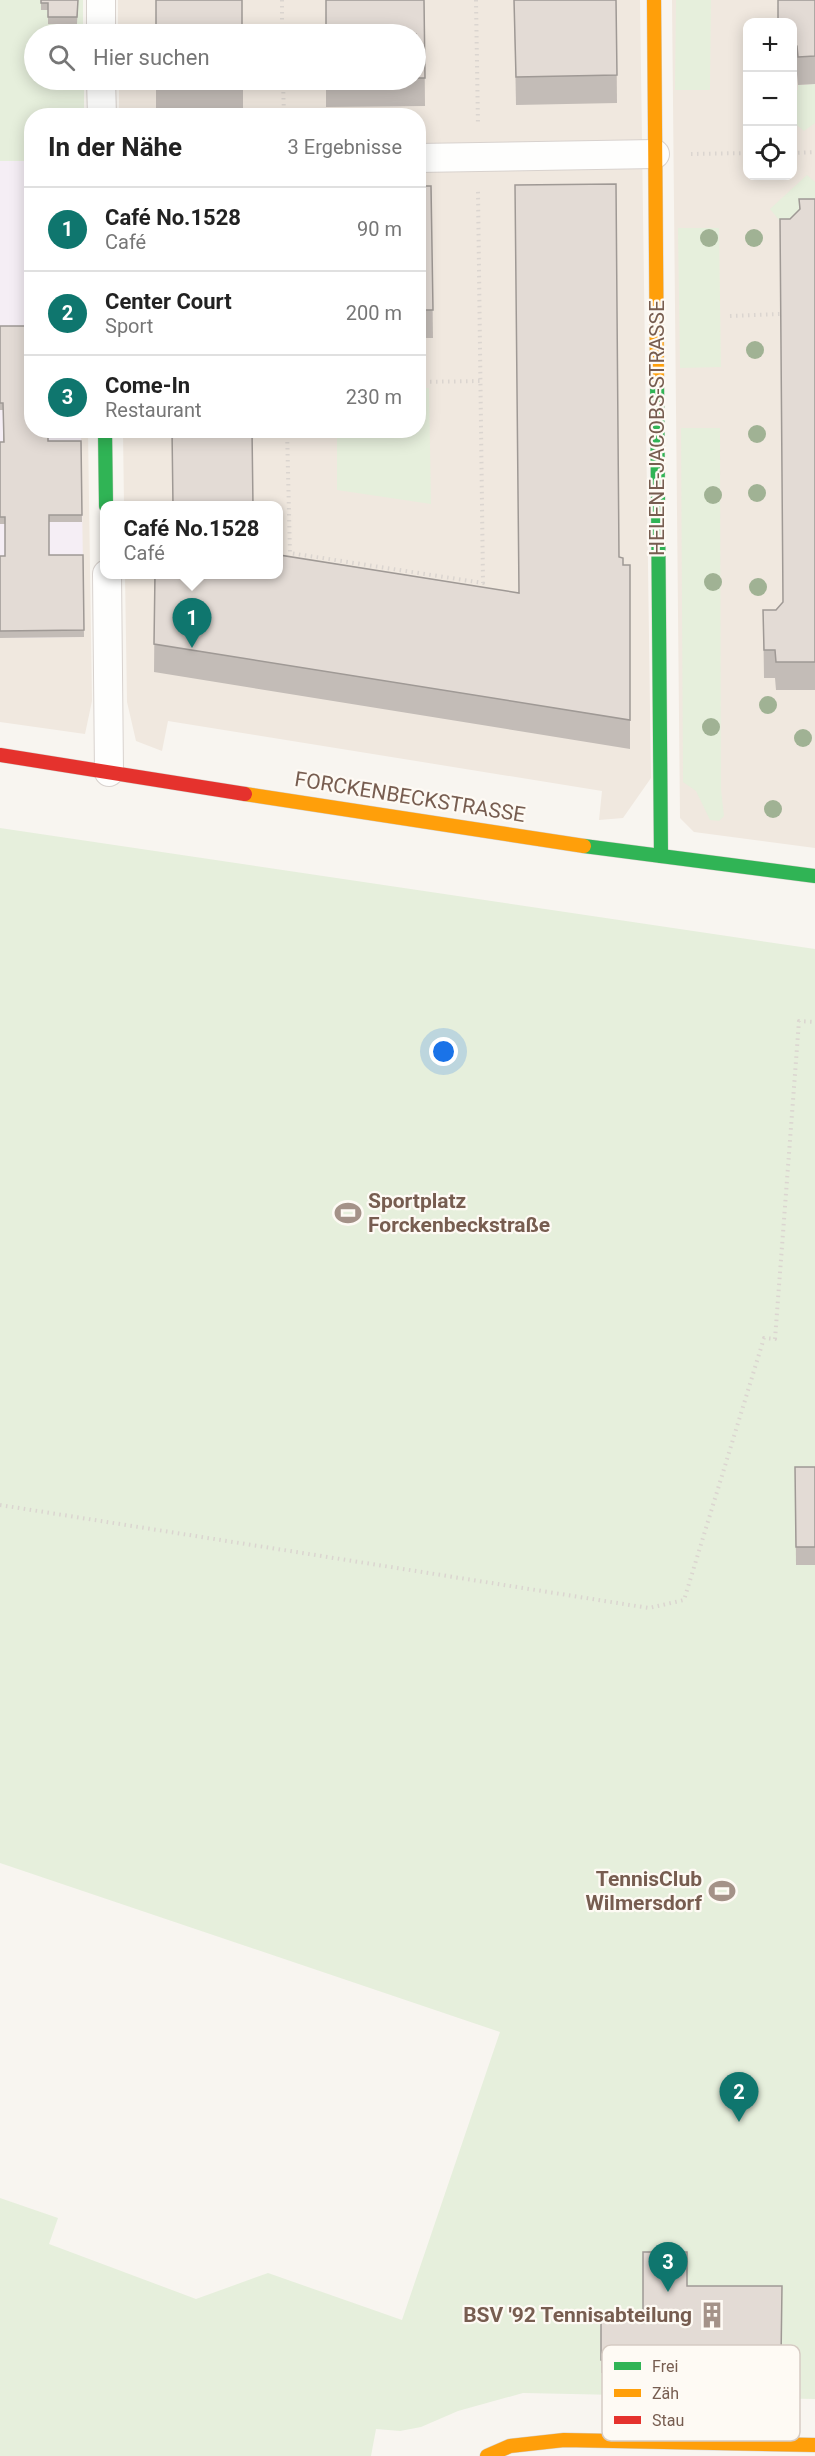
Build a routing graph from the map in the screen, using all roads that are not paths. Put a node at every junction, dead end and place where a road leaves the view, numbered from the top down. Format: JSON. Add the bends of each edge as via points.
{"nodes":[{"id":1,"x":100,"y":0,"type":"edge"},
{"id":2,"x":654,"y":0,"type":"edge"},
{"id":3,"x":101,"y":24,"type":"edge"},
{"id":4,"x":101,"y":90,"type":"edge"},
{"id":5,"x":102,"y":108,"type":"edge"},
{"id":6,"x":655,"y":154,"type":"junction"},
{"id":7,"x":426,"y":158,"type":"edge"},
{"id":8,"x":105,"y":438,"type":"edge"},
{"id":9,"x":106,"y":501,"type":"edge"},
{"id":10,"x":107,"y":579,"type":"edge"},
{"id":11,"x":0,"y":755,"type":"edge"},
{"id":12,"x":109,"y":772,"type":"junction"},
{"id":13,"x":661,"y":856,"type":"junction"},
{"id":14,"x":815,"y":876,"type":"edge"},
{"id":15,"x":602,"y":2441,"type":"edge"},
{"id":16,"x":614,"y":2441,"type":"edge"},
{"id":17,"x":815,"y":2445,"type":"edge"},
{"id":18,"x":486,"y":2456,"type":"edge"}],
"edges":[{"from":1,"to":3,"type":"street"},
{"from":2,"to":6,"type":"street","name":"HELENE-JACOBS-STRASSE"},
{"from":4,"to":5,"type":"street"},
{"from":6,"to":7,"type":"street"},
{"from":6,"to":13,"type":"street","name":"HELENE-JACOBS-STRASSE"},
{"from":8,"to":9,"type":"street"},
{"from":10,"to":12,"type":"street"},
{"from":11,"to":12,"type":"street","name":"FORCKENBECKSTRASSE"},
{"from":12,"to":13,"type":"street","name":"FORCKENBECKSTRASSE"},
{"from":13,"to":14,"type":"street","name":"FORCKENBECKSTRASSE"},
{"from":15,"to":18,"type":"street","via":[[510,2446]]},
{"from":16,"to":17,"type":"street"}]}
